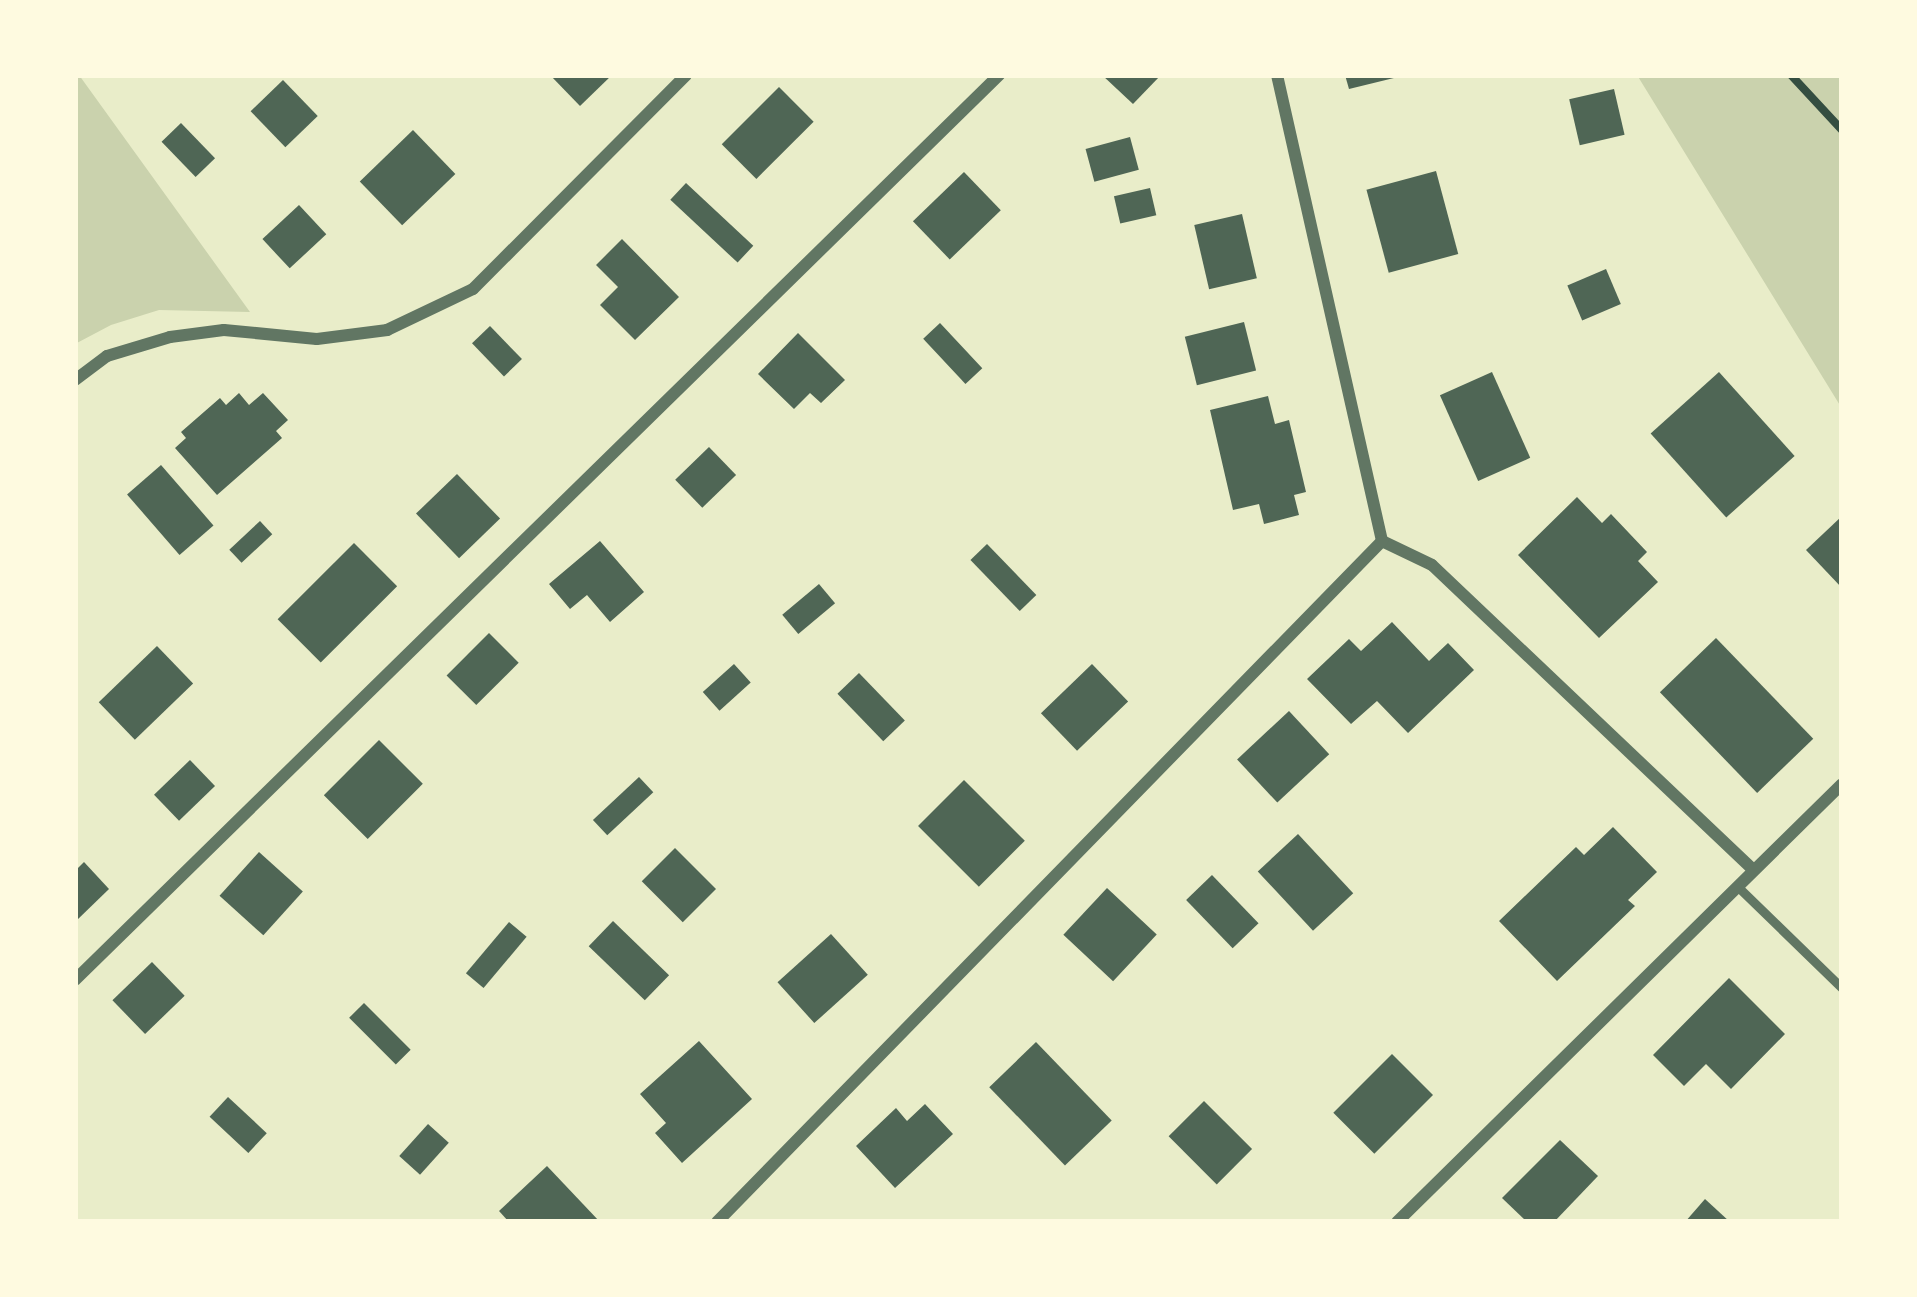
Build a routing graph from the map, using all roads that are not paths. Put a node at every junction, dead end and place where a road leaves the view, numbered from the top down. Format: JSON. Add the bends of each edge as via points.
{"nodes":[{"id":1,"x":686,"y":75,"type":"edge"},
{"id":2,"x":999,"y":75,"type":"edge"},
{"id":3,"x":1277,"y":75,"type":"edge"},
{"id":4,"x":75,"y":380,"type":"edge"},
{"id":5,"x":1382,"y":541,"type":"junction"},
{"id":6,"x":1842,"y":784,"type":"edge"},
{"id":7,"x":1753,"y":870,"type":"junction"},
{"id":8,"x":1737,"y":886,"type":"junction"},
{"id":9,"x":75,"y":980,"type":"edge"},
{"id":10,"x":1842,"y":988,"type":"edge"},
{"id":11,"x":717,"y":1222,"type":"edge"},
{"id":12,"x":1397,"y":1222,"type":"edge"}],
"edges":[{"from":1,"to":4,"type":"street","via":[[473,289],[387,330],[316,339],[224,330],[170,338],[107,356]]},
{"from":2,"to":9,"type":"street"},
{"from":3,"to":5,"type":"street"},
{"from":5,"to":7,"type":"street","via":[[1432,565]]},
{"from":5,"to":11,"type":"street"},
{"from":6,"to":7,"type":"street"},
{"from":7,"to":8,"type":"street"},
{"from":8,"to":10,"type":"lane"},
{"from":8,"to":12,"type":"street"}]}
